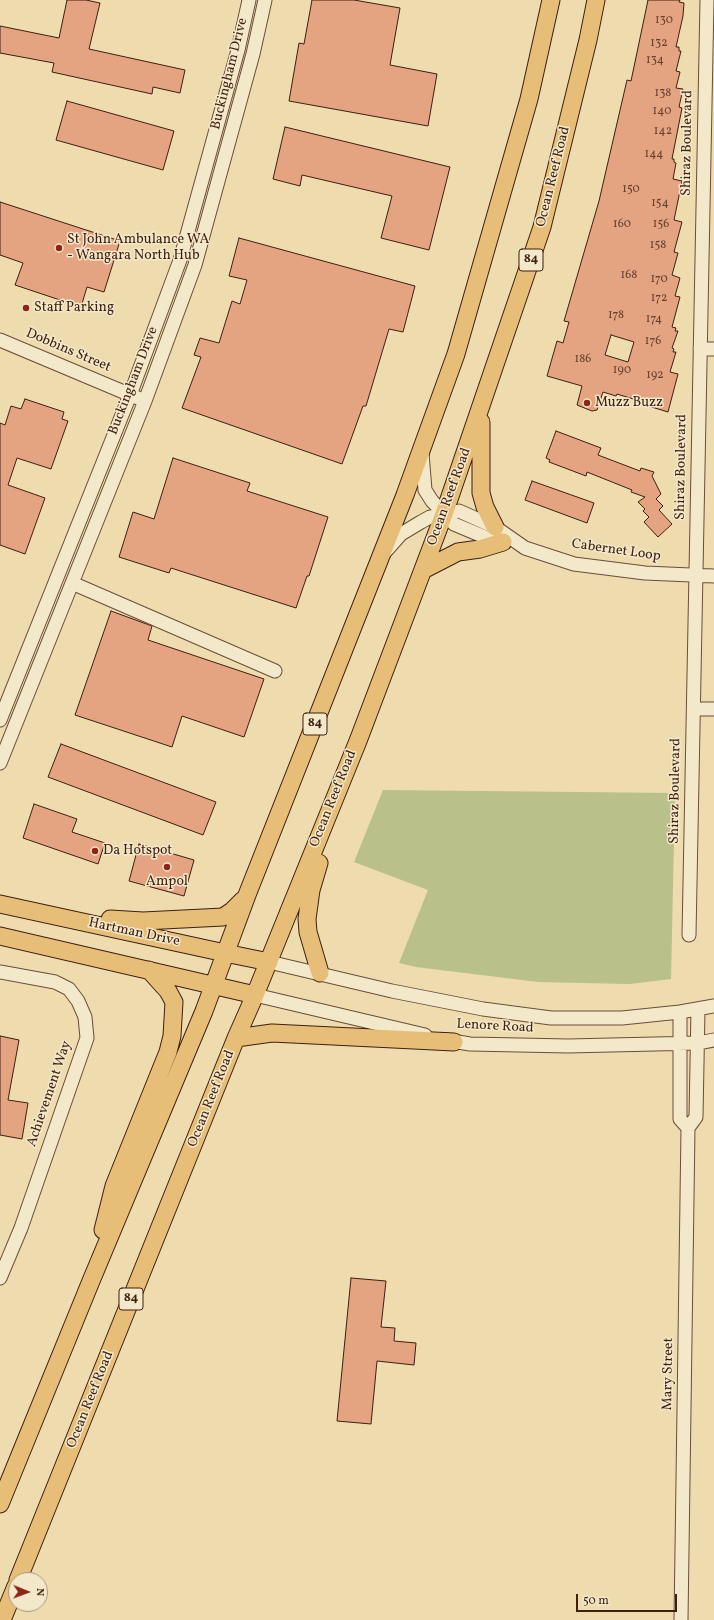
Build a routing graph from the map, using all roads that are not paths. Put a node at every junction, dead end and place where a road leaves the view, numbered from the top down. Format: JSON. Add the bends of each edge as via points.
{"nodes":[{"id":1,"x":248,"y":0,"type":"edge"},
{"id":2,"x":265,"y":0,"type":"edge"},
{"id":3,"x":551,"y":0,"type":"edge"},
{"id":4,"x":596,"y":0,"type":"edge"},
{"id":5,"x":707,"y":0,"type":"edge"},
{"id":6,"x":0,"y":340,"type":"edge"},
{"id":7,"x":700,"y":349,"type":"junction"},
{"id":8,"x":714,"y":349,"type":"edge"},
{"id":9,"x":130,"y":395,"type":"junction"},
{"id":10,"x":145,"y":401,"type":"junction"},
{"id":11,"x":481,"y":406,"type":"junction"},
{"id":12,"x":422,"y":448,"type":"junction"},
{"id":13,"x":444,"y":514,"type":"junction"},
{"id":14,"x":505,"y":537,"type":"junction"},
{"id":15,"x":382,"y":556,"type":"junction"},
{"id":16,"x":423,"y":570,"type":"junction"},
{"id":17,"x":697,"y":576,"type":"junction"},
{"id":18,"x":714,"y":576,"type":"edge"},
{"id":19,"x":72,"y":583,"type":"junction"},
{"id":20,"x":275,"y":671,"type":"dead end"},
{"id":21,"x":694,"y":709,"type":"junction"},
{"id":22,"x":714,"y":709,"type":"edge"},
{"id":23,"x":0,"y":720,"type":"edge"},
{"id":24,"x":358,"y":741,"type":"junction"},
{"id":25,"x":0,"y":763,"type":"edge"},
{"id":26,"x":247,"y":895,"type":"junction"},
{"id":27,"x":0,"y":904,"type":"edge"},
{"id":28,"x":38,"y":913,"type":"junction"},
{"id":29,"x":689,"y":935,"type":"dead end"},
{"id":30,"x":0,"y":936,"type":"edge"},
{"id":31,"x":225,"y":954,"type":"junction"},
{"id":32,"x":268,"y":962,"type":"junction"},
{"id":33,"x":149,"y":970,"type":"junction"},
{"id":34,"x":0,"y":972,"type":"edge"},
{"id":35,"x":320,"y":973,"type":"junction"},
{"id":36,"x":214,"y":986,"type":"junction"},
{"id":37,"x":255,"y":995,"type":"junction"},
{"id":38,"x":714,"y":1006,"type":"edge"},
{"id":39,"x":698,"y":1009,"type":"junction"},
{"id":40,"x":680,"y":1012,"type":"junction"},
{"id":41,"x":236,"y":1038,"type":"junction"},
{"id":42,"x":714,"y":1040,"type":"edge"},
{"id":43,"x":454,"y":1042,"type":"junction"},
{"id":44,"x":681,"y":1043,"type":"junction"},
{"id":45,"x":698,"y":1043,"type":"junction"},
{"id":46,"x":688,"y":1128,"type":"junction"},
{"id":47,"x":0,"y":1278,"type":"edge"},
{"id":48,"x":91,"y":1281,"type":"junction"},
{"id":49,"x":0,"y":1504,"type":"edge"},
{"id":50,"x":21,"y":1572,"type":"edge"},
{"id":51,"x":8,"y":1605,"type":"edge"},
{"id":52,"x":2,"y":1620,"type":"edge"},
{"id":53,"x":681,"y":1620,"type":"edge"}],
"edges":[{"from":1,"to":9,"type":"street","name":"Buckingham Drive","via":[[238,50],[180,260]]},
{"from":2,"to":10,"type":"street","name":"Buckingham Drive","via":[[253,54],[195,265]]},
{"from":3,"to":12,"type":"main road","number":"84","via":[[523,122],[456,354]]},
{"from":4,"to":11,"type":"main road","name":"Ocean Reef Road","number":"84","via":[[542,227]]},
{"from":5,"to":7,"type":"street","name":"Shiraz Boulevard"},
{"from":6,"to":9,"type":"street","name":"Dobbins Street"},
{"from":7,"to":8,"type":"street"},
{"from":7,"to":17,"type":"street","name":"Shiraz Boulevard"},
{"from":9,"to":10,"type":"street","name":"Dobbins Street"},
{"from":9,"to":23,"type":"street","name":"Buckingham Drive"},
{"from":10,"to":19,"type":"street","name":"Buckingham Drive"},
{"from":11,"to":13,"type":"main road","name":"Ocean Reef Road","number":"84"},
{"from":11,"to":14,"type":"main road","via":[[481,493],[485,507]]},
{"from":12,"to":13,"type":"street","name":"Cabernet Loop","via":[[425,490]]},
{"from":12,"to":15,"type":"main road","number":"84"},
{"from":13,"to":14,"type":"street","name":"Cabernet Loop","via":[[454,524],[492,540]]},
{"from":13,"to":15,"type":"street","via":[[430,518],[401,534]]},
{"from":13,"to":16,"type":"main road","name":"Ocean Reef Road","number":"84"},
{"from":14,"to":16,"type":"main road","via":[[480,549],[458,552]]},
{"from":14,"to":17,"type":"street","name":"Cabernet Loop","via":[[525,548],[574,564],[645,573]]},
{"from":15,"to":26,"type":"main road","number":"84"},
{"from":16,"to":24,"type":"main road","name":"Ocean Reef Road","number":"84"},
{"from":17,"to":18,"type":"street","name":"Cabernet Loop"},
{"from":17,"to":21,"type":"street","name":"Shiraz Boulevard"},
{"from":19,"to":20,"type":"street"},
{"from":19,"to":25,"type":"street","name":"Buckingham Drive"},
{"from":21,"to":22,"type":"street"},
{"from":21,"to":29,"type":"street","name":"Shiraz Boulevard"},
{"from":24,"to":32,"type":"main road","name":"Ocean Reef Road","number":"84"},
{"from":24,"to":35,"type":"main road","via":[[347,784],[324,843],[308,905],[308,932]]},
{"from":26,"to":28,"type":"main road","via":[[223,917],[143,921]]},
{"from":26,"to":31,"type":"main road","number":"84"},
{"from":27,"to":28,"type":"main road","name":"Hartman Drive"},
{"from":28,"to":31,"type":"main road","name":"Hartman Drive"},
{"from":30,"to":33,"type":"main road"},
{"from":31,"to":32,"type":"main road","name":"Hartman Drive"},
{"from":31,"to":36,"type":"main road","number":"84"},
{"from":32,"to":35,"type":"street","name":"Lenore Road"},
{"from":32,"to":37,"type":"main road","name":"Ocean Reef Road","number":"84"},
{"from":33,"to":36,"type":"main road"},
{"from":33,"to":48,"type":"main road","via":[[168,991],[174,1002],[172,1036],[168,1052],[114,1186]]},
{"from":34,"to":47,"type":"street","name":"Achievement Way","via":[[55,982],[69,989],[85,1017],[87,1038],[21,1228]]},
{"from":35,"to":40,"type":"street","name":"Lenore Road","via":[[392,991],[483,1009],[551,1018],[622,1018]]},
{"from":36,"to":37,"type":"main road"},
{"from":36,"to":48,"type":"main road","number":"84"},
{"from":37,"to":41,"type":"main road","name":"Ocean Reef Road","number":"84"},
{"from":37,"to":43,"type":"street","name":"Lenore Road"},
{"from":38,"to":39,"type":"street","name":"Lenore Road"},
{"from":39,"to":40,"type":"street","name":"Lenore Road"},
{"from":39,"to":45,"type":"street","name":"Mary Street"},
{"from":40,"to":44,"type":"street","name":"Mary Street"},
{"from":41,"to":43,"type":"main road","via":[[272,1033]]},
{"from":41,"to":50,"type":"main road","name":"Ocean Reef Road","number":"84"},
{"from":42,"to":45,"type":"street","name":"Lenore Road"},
{"from":43,"to":44,"type":"street","name":"Lenore Road","via":[[568,1046]]},
{"from":44,"to":45,"type":"street","name":"Lenore Road"},
{"from":44,"to":46,"type":"street","name":"Mary Street","via":[[680,1119]]},
{"from":45,"to":46,"type":"street","name":"Mary Street","via":[[696,1117]]},
{"from":46,"to":53,"type":"street","name":"Mary Street"},
{"from":48,"to":49,"type":"main road","number":"84"},
{"from":51,"to":52,"type":"main road"}]}
